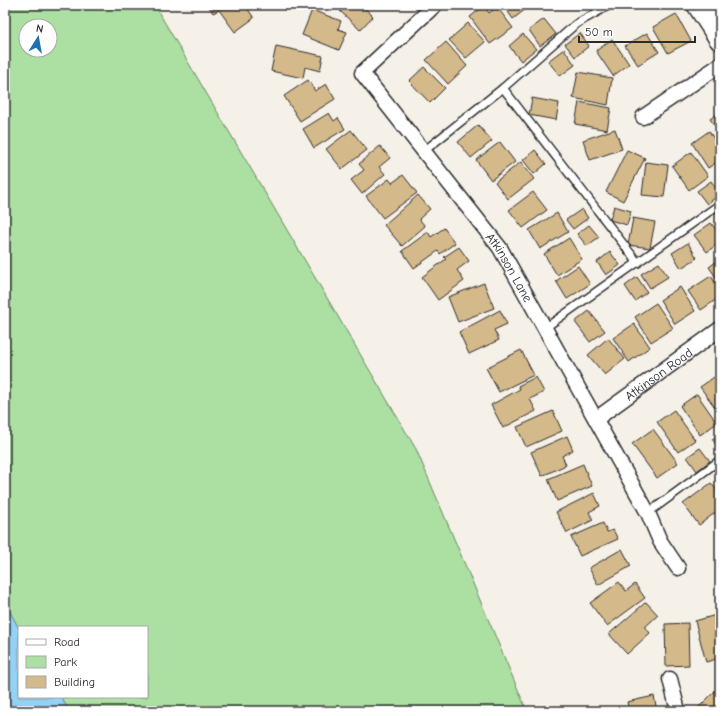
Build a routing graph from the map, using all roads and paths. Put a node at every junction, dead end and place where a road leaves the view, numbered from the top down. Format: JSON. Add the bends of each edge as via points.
{"nodes":[{"id":1,"x":435,"y":5,"type":"edge"},
{"id":2,"x":610,"y":5,"type":"edge"},
{"id":3,"x":698,"y":5,"type":"edge"},
{"id":4,"x":720,"y":39,"type":"edge"},
{"id":5,"x":720,"y":64,"type":"edge"},
{"id":6,"x":503,"y":88,"type":"junction"},
{"id":7,"x":643,"y":117,"type":"dead end"},
{"id":8,"x":424,"y":151,"type":"junction"},
{"id":9,"x":720,"y":204,"type":"edge"},
{"id":10,"x":638,"y":263,"type":"junction"},
{"id":11,"x":545,"y":328,"type":"junction"},
{"id":12,"x":720,"y":329,"type":"edge"},
{"id":13,"x":596,"y":419,"type":"junction"},
{"id":14,"x":720,"y":460,"type":"edge"},
{"id":15,"x":648,"y":512,"type":"junction"},
{"id":16,"x":678,"y":568,"type":"dead end"},
{"id":17,"x":670,"y":679,"type":"dead end"},
{"id":18,"x":678,"y":711,"type":"edge"}],
"edges":[{"from":1,"to":8,"type":"street","name":"Atkinson Lane","via":[[362,73]]},
{"from":2,"to":6,"type":"lane","via":[[576,24]]},
{"from":3,"to":4,"type":"street"},
{"from":5,"to":7,"type":"street"},
{"from":6,"to":8,"type":"lane"},
{"from":6,"to":10,"type":"lane"},
{"from":8,"to":11,"type":"street","name":"Atkinson Lane","via":[[500,248]]},
{"from":9,"to":10,"type":"lane"},
{"from":10,"to":11,"type":"lane"},
{"from":11,"to":13,"type":"street","name":"Atkinson Lane"},
{"from":12,"to":13,"type":"street","name":"Atkinson Road"},
{"from":13,"to":15,"type":"street","name":"Atkinson Lane"},
{"from":14,"to":15,"type":"lane"},
{"from":15,"to":16,"type":"street","name":"Atkinson Lane","via":[[660,541]]},
{"from":17,"to":18,"type":"street"}]}
